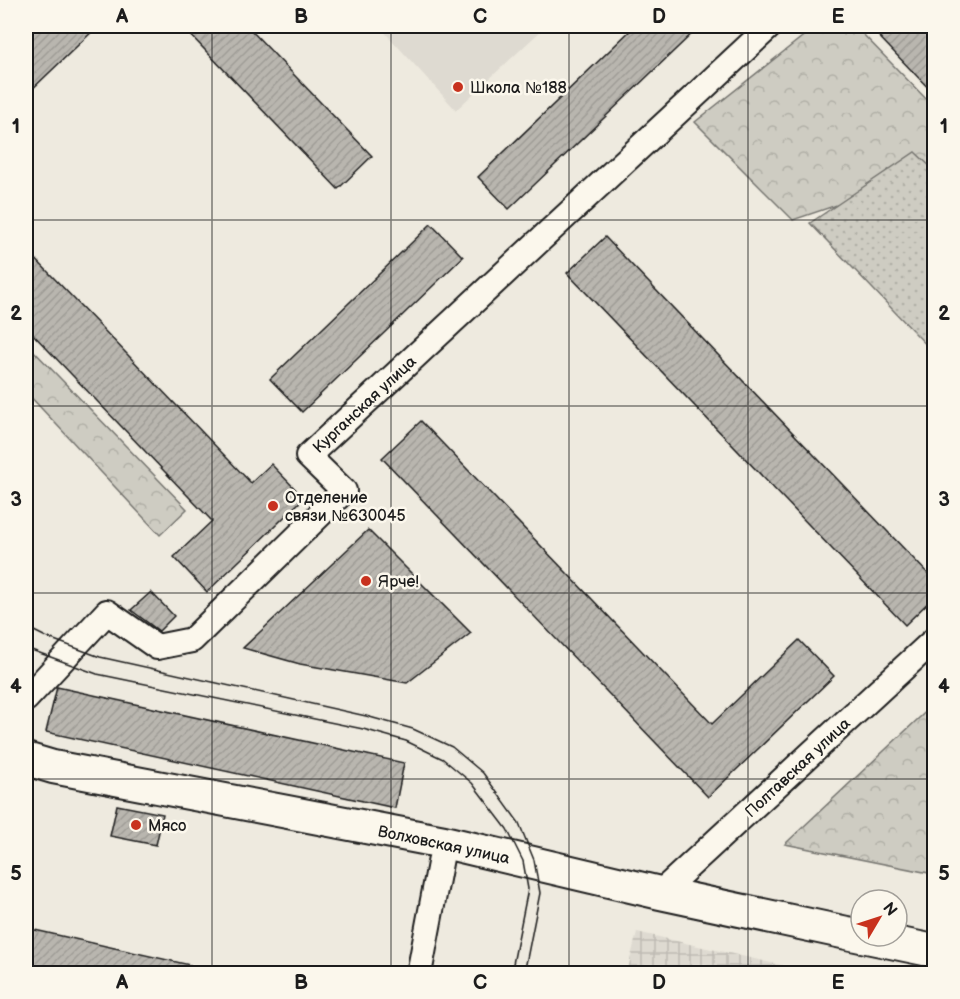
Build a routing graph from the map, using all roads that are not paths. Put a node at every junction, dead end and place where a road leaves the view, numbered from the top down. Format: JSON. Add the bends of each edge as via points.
{"nodes":[{"id":1,"x":770,"y":26,"type":"edge"},
{"id":2,"x":934,"y":640,"type":"edge"},
{"id":3,"x":26,"y":699,"type":"edge"},
{"id":4,"x":26,"y":759,"type":"edge"},
{"id":5,"x":444,"y":842,"type":"junction"},
{"id":6,"x":660,"y":893,"type":"junction"},
{"id":7,"x":849,"y":933,"type":"edge"},
{"id":8,"x":909,"y":946,"type":"edge"},
{"id":9,"x":934,"y":951,"type":"edge"},
{"id":10,"x":419,"y":974,"type":"edge"}],
"edges":[{"from":1,"to":3,"type":"street","name":"Курганская улица","via":[[308,456],[344,491],[192,640],[157,647],[107,612]]},
{"from":2,"to":6,"type":"street","name":"Полтавская улица"},
{"from":4,"to":5,"type":"main road","name":"Волховская улица"},
{"from":5,"to":6,"type":"main road","name":"Волховская улица"},
{"from":5,"to":10,"type":"street"},
{"from":6,"to":7,"type":"main road","name":"Волховская улица"},
{"from":8,"to":9,"type":"main road","name":"Волховская улица"}]}
